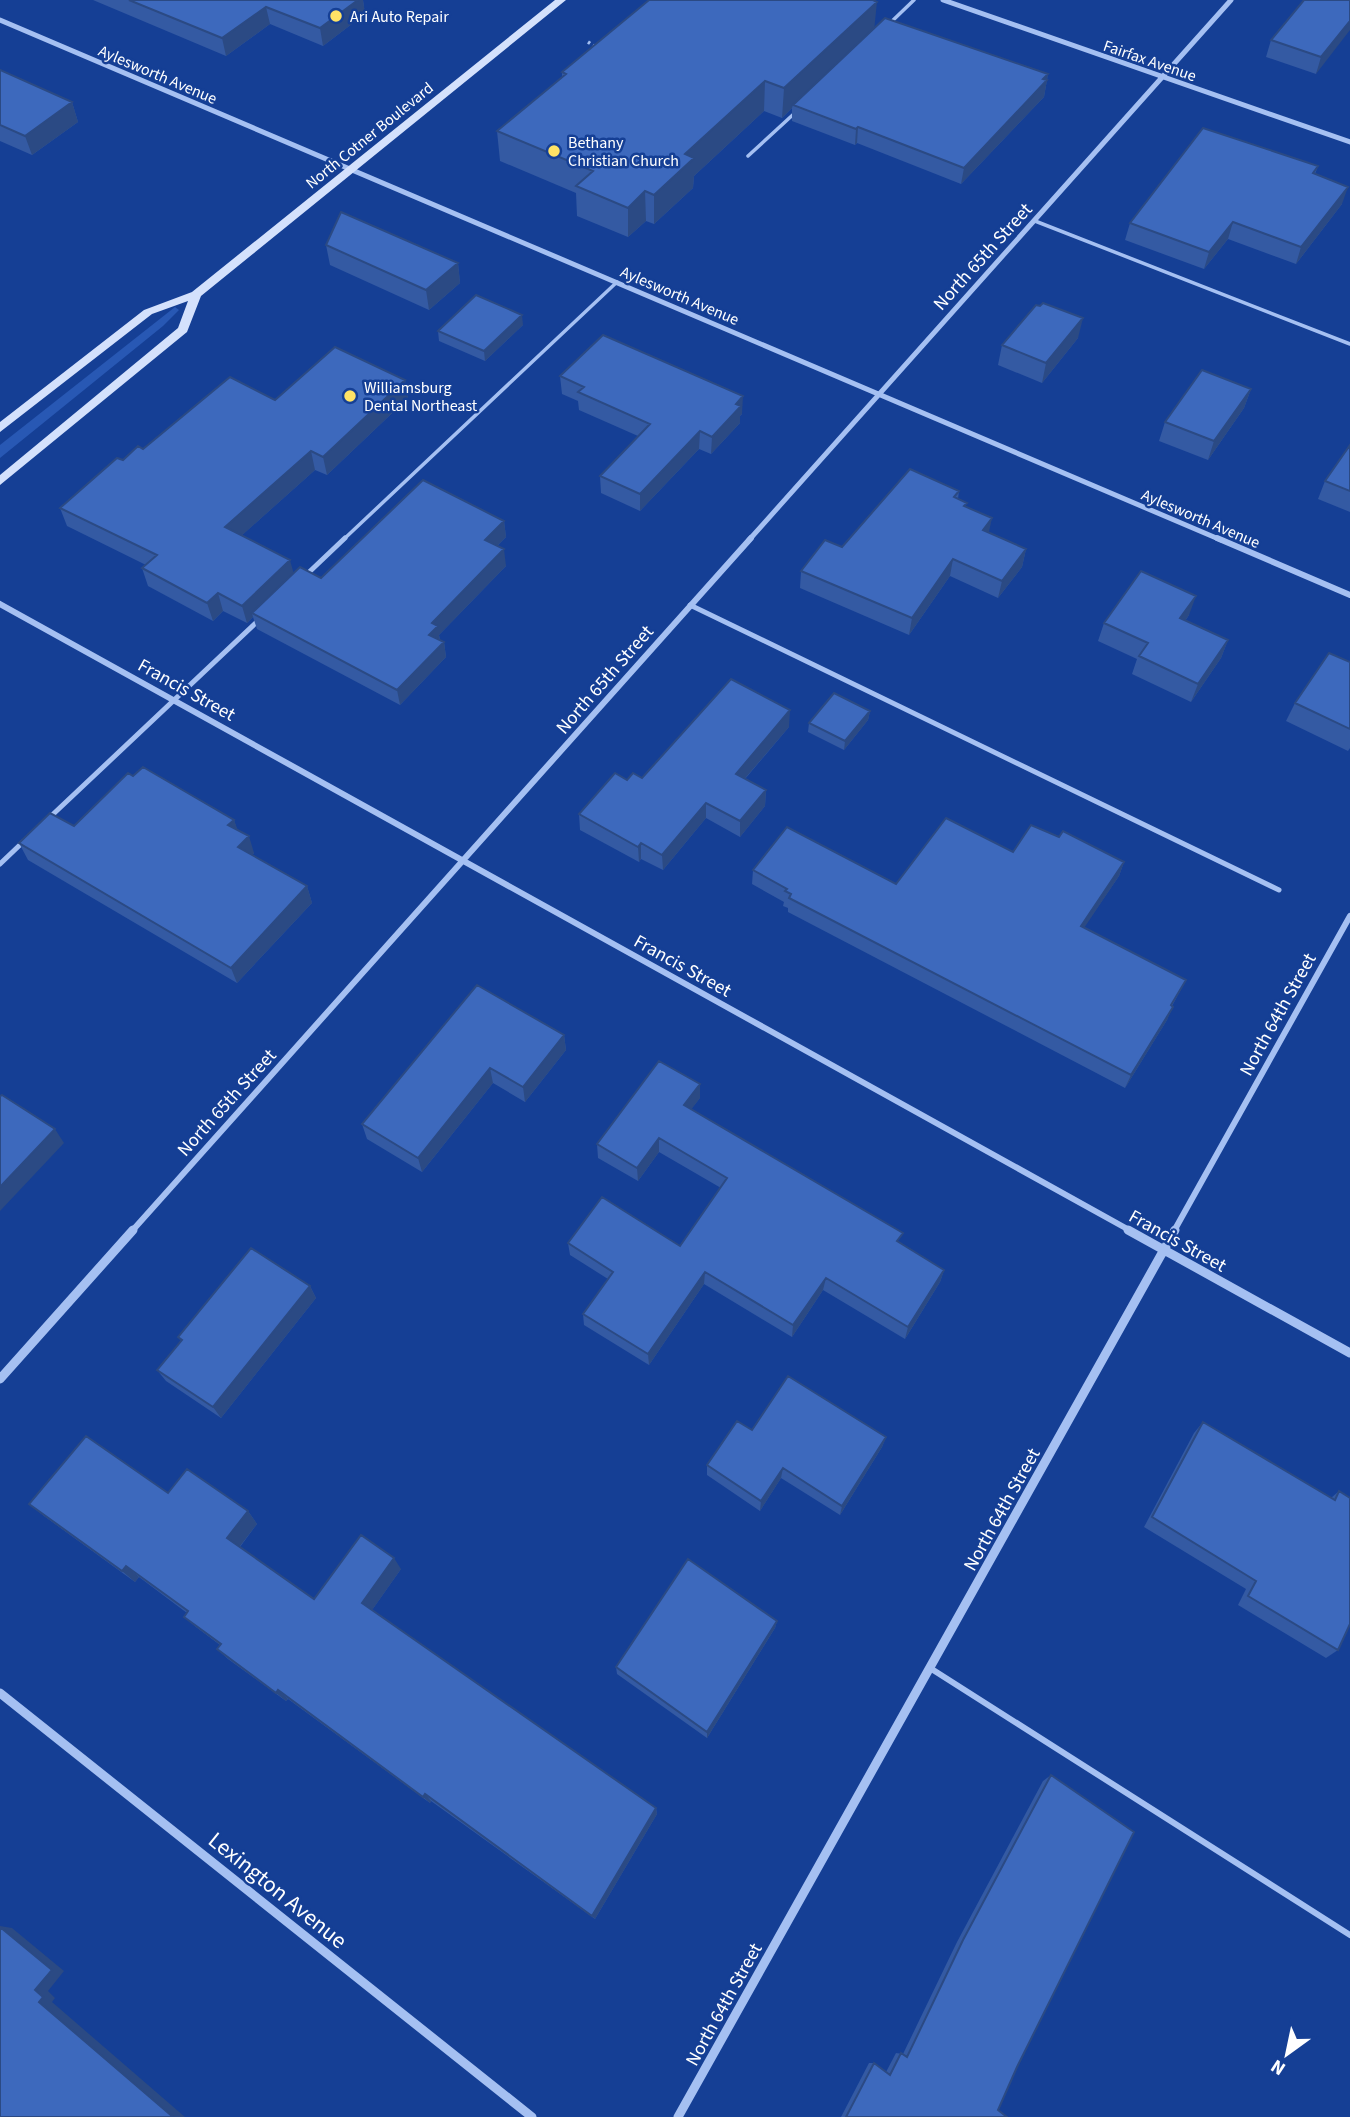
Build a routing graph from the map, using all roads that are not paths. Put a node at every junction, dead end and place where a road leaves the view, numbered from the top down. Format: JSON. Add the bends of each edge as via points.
{"nodes":[{"id":1,"x":561,"y":0,"type":"edge"},
{"id":2,"x":914,"y":0,"type":"edge"},
{"id":3,"x":943,"y":0,"type":"edge"},
{"id":4,"x":1231,"y":0,"type":"edge"},
{"id":5,"x":0,"y":20,"type":"edge"},
{"id":6,"x":881,"y":31,"type":"edge"},
{"id":7,"x":1163,"y":77,"type":"junction"},
{"id":8,"x":797,"y":111,"type":"edge"},
{"id":9,"x":1350,"y":142,"type":"edge"},
{"id":10,"x":748,"y":156,"type":"dead end"},
{"id":11,"x":351,"y":170,"type":"junction"},
{"id":12,"x":1035,"y":221,"type":"junction"},
{"id":13,"x":617,"y":282,"type":"junction"},
{"id":14,"x":196,"y":294,"type":"junction"},
{"id":15,"x":1350,"y":344,"type":"edge"},
{"id":16,"x":879,"y":394,"type":"junction"},
{"id":17,"x":0,"y":428,"type":"edge"},
{"id":18,"x":0,"y":481,"type":"edge"},
{"id":19,"x":301,"y":580,"type":"edge"},
{"id":20,"x":1350,"y":595,"type":"edge"},
{"id":21,"x":0,"y":604,"type":"edge"},
{"id":22,"x":690,"y":605,"type":"junction"},
{"id":23,"x":261,"y":618,"type":"edge"},
{"id":24,"x":175,"y":700,"type":"junction"},
{"id":25,"x":38,"y":828,"type":"edge"},
{"id":26,"x":29,"y":837,"type":"edge"},
{"id":27,"x":464,"y":861,"type":"junction"},
{"id":28,"x":0,"y":864,"type":"edge"},
{"id":29,"x":1279,"y":890,"type":"dead end"},
{"id":30,"x":1349,"y":920,"type":"edge"},
{"id":31,"x":1163,"y":1249,"type":"junction"},
{"id":32,"x":1350,"y":1353,"type":"edge"},
{"id":33,"x":0,"y":1379,"type":"edge"},
{"id":34,"x":930,"y":1668,"type":"junction"},
{"id":35,"x":0,"y":1693,"type":"edge"},
{"id":36,"x":1350,"y":1935,"type":"edge"},
{"id":37,"x":532,"y":2117,"type":"edge"},
{"id":38,"x":678,"y":2117,"type":"edge"}],
"edges":[{"from":1,"to":11,"type":"main road","name":"North Cotner Boulevard"},
{"from":2,"to":6,"type":"lane"},
{"from":3,"to":7,"type":"street","name":"Fairfax Avenue"},
{"from":4,"to":7,"type":"street","name":"North 65th Street"},
{"from":5,"to":11,"type":"street","name":"Aylesworth Avenue"},
{"from":7,"to":9,"type":"street","name":"Fairfax Avenue"},
{"from":7,"to":12,"type":"street","name":"North 65th Street"},
{"from":8,"to":10,"type":"lane"},
{"from":11,"to":13,"type":"street","name":"Aylesworth Avenue"},
{"from":11,"to":14,"type":"main road","name":"North Cotner Boulevard"},
{"from":12,"to":15,"type":"lane"},
{"from":12,"to":16,"type":"street","name":"North 65th Street"},
{"from":13,"to":16,"type":"street","name":"Aylesworth Avenue"},
{"from":13,"to":19,"type":"lane"},
{"from":14,"to":17,"type":"main road","name":"North Cotner Boulevard","via":[[148,312]]},
{"from":14,"to":18,"type":"main road","via":[[183,330]]},
{"from":16,"to":20,"type":"street","name":"Aylesworth Avenue"},
{"from":16,"to":22,"type":"street","name":"North 65th Street"},
{"from":21,"to":24,"type":"street","name":"Francis Street"},
{"from":22,"to":27,"type":"street","name":"North 65th Street"},
{"from":22,"to":29,"type":"lane"},
{"from":23,"to":24,"type":"lane"},
{"from":24,"to":25,"type":"lane"},
{"from":24,"to":27,"type":"street","name":"Francis Street"},
{"from":26,"to":28,"type":"lane"},
{"from":27,"to":31,"type":"street","name":"Francis Street"},
{"from":27,"to":33,"type":"street","name":"North 65th Street"},
{"from":30,"to":31,"type":"street","name":"North 64th Street"},
{"from":31,"to":32,"type":"street","name":"Francis Street"},
{"from":31,"to":34,"type":"street","name":"North 64th Street"},
{"from":34,"to":36,"type":"lane"},
{"from":34,"to":38,"type":"street","name":"North 64th Street"},
{"from":35,"to":37,"type":"street","name":"Lexington Avenue"}]}
